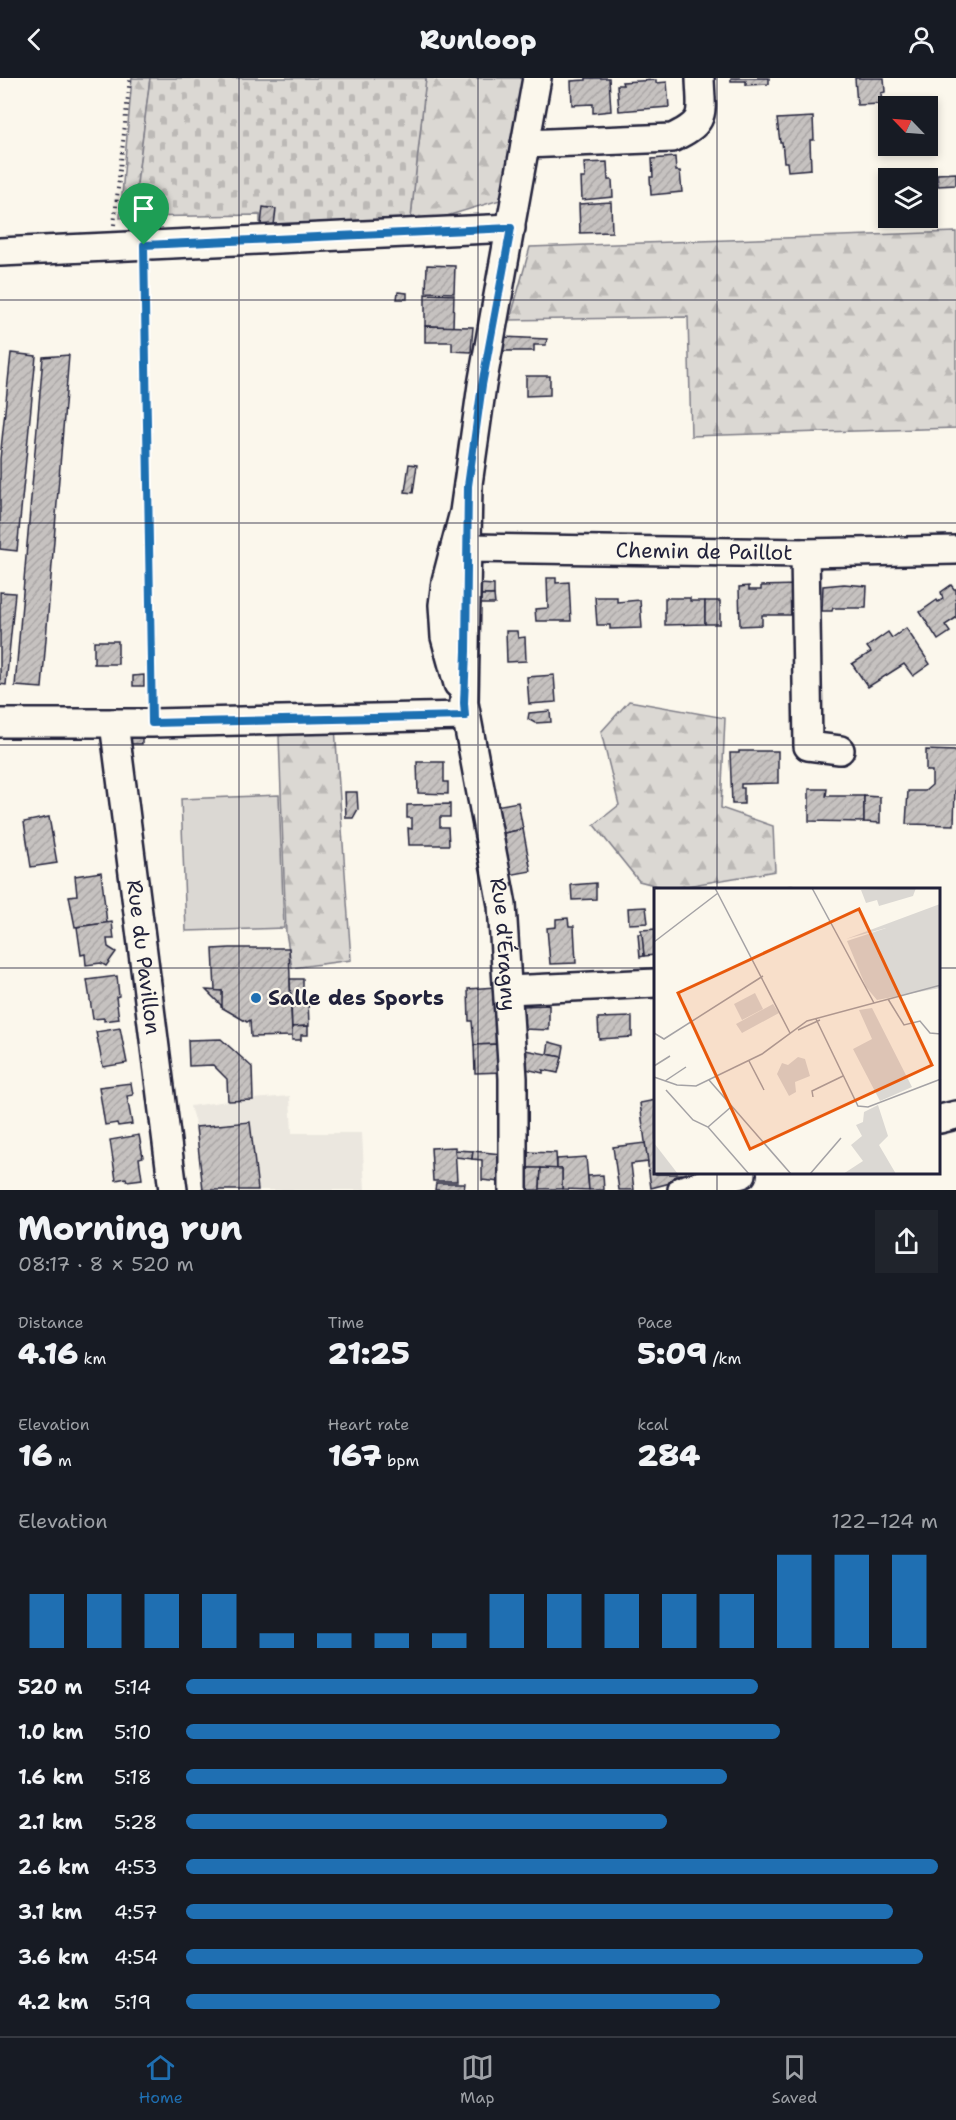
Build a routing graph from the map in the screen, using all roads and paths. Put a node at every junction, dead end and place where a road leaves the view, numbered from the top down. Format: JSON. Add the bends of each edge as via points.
{"nodes":[{"id":1,"x":130,"y":78,"type":"edge"},
{"id":2,"x":537,"y":78,"type":"edge"},
{"id":3,"x":700,"y":78,"type":"edge"},
{"id":4,"x":525,"y":144,"type":"junction"},
{"id":5,"x":511,"y":228,"type":"junction"},
{"id":6,"x":144,"y":245,"type":"junction"},
{"id":7,"x":112,"y":246,"type":"junction"},
{"id":8,"x":0,"y":252,"type":"edge"},
{"id":9,"x":956,"y":550,"type":"edge"},
{"id":10,"x":461,"y":551,"type":"junction"},
{"id":11,"x":805,"y":553,"type":"junction"},
{"id":12,"x":464,"y":709,"type":"junction"},
{"id":13,"x":0,"y":723,"type":"edge"},
{"id":14,"x":114,"y":723,"type":"junction"},
{"id":15,"x":152,"y":723,"type":"junction"},
{"id":16,"x":840,"y":750,"type":"dead end"},
{"id":17,"x":654,"y":983,"type":"edge"},
{"id":18,"x":508,"y":990,"type":"junction"},
{"id":19,"x":956,"y":1114,"type":"edge"},
{"id":20,"x":941,"y":1118,"type":"edge"},
{"id":21,"x":736,"y":1175,"type":"edge"},
{"id":22,"x":691,"y":1189,"type":"edge"},
{"id":23,"x":173,"y":1190,"type":"edge"},
{"id":24,"x":513,"y":1190,"type":"edge"}],
"edges":[{"from":1,"to":7,"type":"path"},
{"from":2,"to":4,"type":"street","name":"Rue d'Éragny"},
{"from":3,"to":4,"type":"street","via":[[701,115],[692,129],[672,138]]},
{"from":4,"to":5,"type":"street","name":"Rue d'Éragny"},
{"from":5,"to":6,"type":"street"},
{"from":5,"to":10,"type":"street","name":"Rue d'Éragny","via":[[482,385]]},
{"from":6,"to":7,"type":"street"},
{"from":6,"to":15,"type":"path"},
{"from":7,"to":8,"type":"street"},
{"from":9,"to":11,"type":"street","name":"Chemin de Paillot"},
{"from":10,"to":11,"type":"street","name":"Chemin de Paillot"},
{"from":10,"to":12,"type":"street","name":"Rue d'Éragny"},
{"from":11,"to":16,"type":"street","via":[[808,746]]},
{"from":12,"to":15,"type":"street"},
{"from":12,"to":18,"type":"street","name":"Rue d'Éragny","via":[[502,905]]},
{"from":13,"to":14,"type":"street"},
{"from":14,"to":15,"type":"street"},
{"from":14,"to":23,"type":"street","name":"Rue du Pavillon"},
{"from":17,"to":18,"type":"street"},
{"from":18,"to":24,"type":"street","name":"Rue d'Éragny"},
{"from":19,"to":20,"type":"street"},
{"from":21,"to":22,"type":"street"}]}
